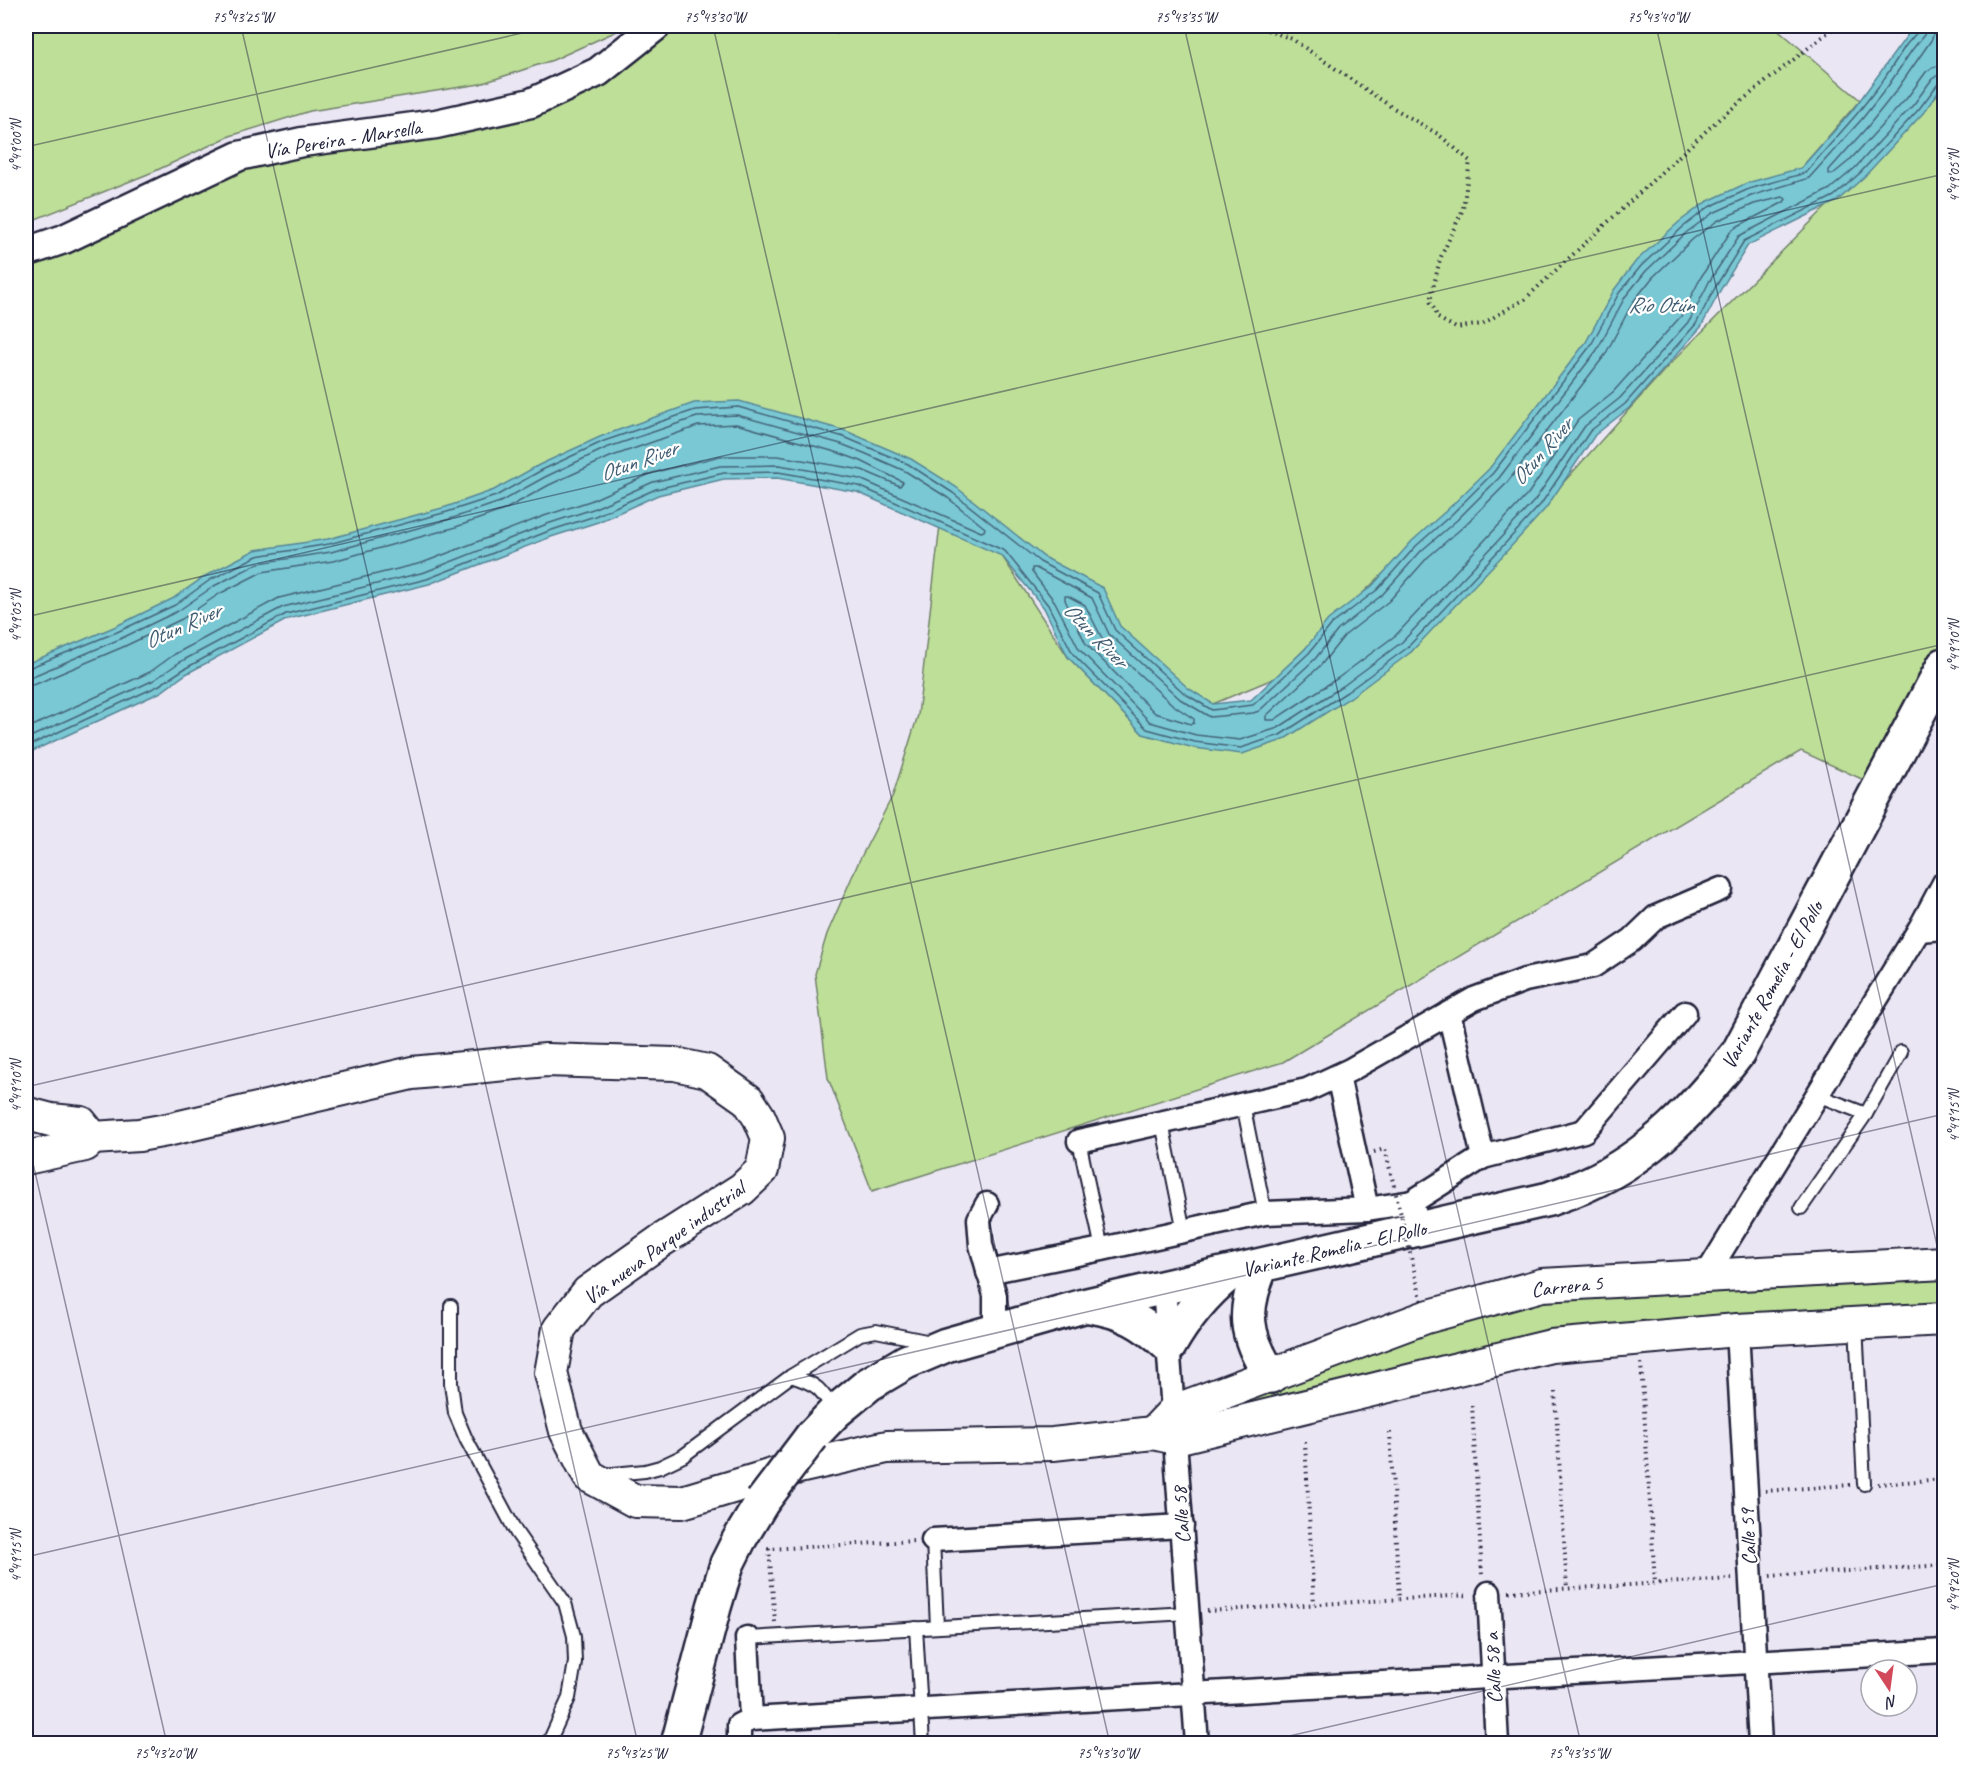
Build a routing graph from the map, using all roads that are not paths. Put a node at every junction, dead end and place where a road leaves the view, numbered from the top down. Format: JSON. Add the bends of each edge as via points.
{"nodes":[{"id":1,"x":656,"y":26,"type":"edge"},
{"id":2,"x":26,"y":252,"type":"edge"},
{"id":3,"x":1944,"y":665,"type":"edge"},
{"id":4,"x":1944,"y":883,"type":"edge"},
{"id":5,"x":1721,"y":889,"type":"dead end"},
{"id":6,"x":1944,"y":928,"type":"edge"},
{"id":7,"x":1919,"y":930,"type":"junction"},
{"id":8,"x":1449,"y":1013,"type":"junction"},
{"id":9,"x":1685,"y":1013,"type":"dead end"},
{"id":10,"x":1901,"y":1052,"type":"dead end"},
{"id":11,"x":1338,"y":1076,"type":"junction"},
{"id":12,"x":1817,"y":1095,"type":"junction"},
{"id":13,"x":1243,"y":1104,"type":"junction"},
{"id":14,"x":27,"y":1112,"type":"edge"},
{"id":15,"x":1866,"y":1114,"type":"junction"},
{"id":16,"x":1162,"y":1123,"type":"junction"},
{"id":17,"x":93,"y":1138,"type":"junction"},
{"id":18,"x":1079,"y":1141,"type":"joint"},
{"id":19,"x":26,"y":1157,"type":"edge"},
{"id":20,"x":1483,"y":1157,"type":"junction"},
{"id":21,"x":987,"y":1204,"type":"dead end"},
{"id":22,"x":1408,"y":1208,"type":"junction"},
{"id":23,"x":1801,"y":1208,"type":"dead end"},
{"id":24,"x":1367,"y":1209,"type":"junction"},
{"id":25,"x":1265,"y":1213,"type":"junction"},
{"id":26,"x":1184,"y":1231,"type":"junction"},
{"id":27,"x":1102,"y":1250,"type":"junction"},
{"id":28,"x":1944,"y":1263,"type":"edge"},
{"id":29,"x":1245,"y":1269,"type":"junction"},
{"id":30,"x":988,"y":1272,"type":"junction"},
{"id":31,"x":1706,"y":1277,"type":"junction"},
{"id":32,"x":1164,"y":1287,"type":"junction"},
{"id":33,"x":1088,"y":1305,"type":"junction"},
{"id":34,"x":451,"y":1306,"type":"dead end"},
{"id":35,"x":1944,"y":1319,"type":"edge"},
{"id":36,"x":1856,"y":1324,"type":"junction"},
{"id":37,"x":1737,"y":1330,"type":"junction"},
{"id":38,"x":995,"y":1331,"type":"junction"},
{"id":39,"x":946,"y":1345,"type":"junction"},
{"id":40,"x":1169,"y":1346,"type":"junction"},
{"id":41,"x":791,"y":1376,"type":"junction"},
{"id":42,"x":1271,"y":1376,"type":"junction"},
{"id":43,"x":835,"y":1412,"type":"junction"},
{"id":44,"x":1167,"y":1427,"type":"junction"},
{"id":45,"x":589,"y":1476,"type":"junction"},
{"id":46,"x":1864,"y":1484,"type":"road end"},
{"id":47,"x":1182,"y":1526,"type":"junction"},
{"id":48,"x":933,"y":1540,"type":"joint"},
{"id":49,"x":1485,"y":1588,"type":"road end"},
{"id":50,"x":1188,"y":1613,"type":"junction"},
{"id":51,"x":937,"y":1627,"type":"junction"},
{"id":52,"x":916,"y":1628,"type":"junction"},
{"id":53,"x":747,"y":1638,"type":"joint"},
{"id":54,"x":1944,"y":1651,"type":"edge"},
{"id":55,"x":1756,"y":1661,"type":"junction"},
{"id":56,"x":1494,"y":1677,"type":"junction"},
{"id":57,"x":1194,"y":1694,"type":"junction"},
{"id":58,"x":921,"y":1710,"type":"junction"},
{"id":59,"x":751,"y":1719,"type":"junction"},
{"id":60,"x":548,"y":1743,"type":"edge"},
{"id":61,"x":678,"y":1743,"type":"edge"},
{"id":62,"x":739,"y":1743,"type":"edge"},
{"id":63,"x":923,"y":1743,"type":"edge"},
{"id":64,"x":1197,"y":1743,"type":"edge"},
{"id":65,"x":1497,"y":1743,"type":"edge"},
{"id":66,"x":1760,"y":1743,"type":"edge"}],
"edges":[{"from":1,"to":2,"type":"street","name":"Vía Pereira - Marsella","via":[[598,72],[531,104],[436,124],[302,142],[239,156]]},
{"from":3,"to":22,"type":"highway","name":"Variante Romelia - El Pollo","via":[[1738,1053],[1681,1119],[1624,1164],[1589,1184],[1549,1199]]},
{"from":4,"to":7,"type":"street"},
{"from":5,"to":8,"type":"street","via":[[1656,917],[1632,940],[1593,966],[1525,980]]},
{"from":6,"to":7,"type":"street"},
{"from":7,"to":12,"type":"street"},
{"from":8,"to":11,"type":"street"},
{"from":8,"to":20,"type":"street"},
{"from":9,"to":20,"type":"street","via":[[1584,1131]]},
{"from":10,"to":15,"type":"lane"},
{"from":11,"to":13,"type":"street","via":[[1307,1090]]},
{"from":11,"to":24,"type":"street"},
{"from":12,"to":15,"type":"lane"},
{"from":12,"to":31,"type":"street"},
{"from":13,"to":16,"type":"street"},
{"from":13,"to":25,"type":"lane"},
{"from":14,"to":17,"type":"main road","name":"Vía nueva Parque industrial","via":[[51,1120],[81,1123]]},
{"from":14,"to":19,"type":"main road","name":"Vía nueva Parque industrial","via":[[34,1121],[36,1138]]},
{"from":15,"to":23,"type":"lane"},
{"from":16,"to":18,"type":"street"},
{"from":16,"to":26,"type":"lane"},
{"from":17,"to":19,"type":"main road","name":"Vía nueva Parque industrial","via":[[85,1145]]},
{"from":17,"to":45,"type":"main road","name":"Vía nueva Parque industrial","via":[[167,1130],[412,1074],[546,1060],[675,1064],[707,1071],[748,1100],[759,1117],[768,1138],[762,1170],[742,1189],[588,1292],[559,1329],[551,1373],[566,1431]]},
{"from":18,"to":27,"type":"lane"},
{"from":20,"to":22,"type":"street"},
{"from":21,"to":30,"type":"street","via":[[979,1219]]},
{"from":22,"to":24,"type":"street"},
{"from":22,"to":29,"type":"highway","name":"Variante Romelia - El Pollo"},
{"from":24,"to":25,"type":"street"},
{"from":25,"to":26,"type":"street"},
{"from":26,"to":27,"type":"street"},
{"from":27,"to":30,"type":"street"},
{"from":28,"to":31,"type":"main road","name":"Carrera 5"},
{"from":29,"to":32,"type":"highway","name":"Variante Romelia - El Pollo"},
{"from":29,"to":40,"type":"highway","via":[[1195,1306]]},
{"from":29,"to":42,"type":"highway","via":[[1251,1288],[1250,1334]]},
{"from":30,"to":38,"type":"street","via":[[995,1295]]},
{"from":31,"to":42,"type":"main road","name":"Carrera 5","via":[[1542,1285],[1426,1317]]},
{"from":32,"to":33,"type":"highway","name":"Variante Romelia - El Pollo"},
{"from":32,"to":40,"type":"street","name":"Calle 58"},
{"from":33,"to":38,"type":"highway","name":"Variante Romelia - El Pollo"},
{"from":33,"to":40,"type":"highway","via":[[1132,1318]]},
{"from":34,"to":60,"type":"lane","via":[[455,1413],[516,1532],[565,1603],[574,1636],[575,1662],[569,1698]]},
{"from":35,"to":36,"type":"main road"},
{"from":36,"to":37,"type":"main road"},
{"from":36,"to":46,"type":"lane"},
{"from":37,"to":44,"type":"main road","via":[[1551,1346]]},
{"from":37,"to":55,"type":"street","name":"Calle 59"},
{"from":38,"to":39,"type":"highway","name":"Variante Romelia - El Pollo"},
{"from":39,"to":41,"type":"lane","via":[[876,1331],[860,1334]]},
{"from":39,"to":43,"type":"highway","name":"Variante Romelia - El Pollo","via":[[869,1384]]},
{"from":40,"to":44,"type":"street","name":"Calle 58"},
{"from":41,"to":43,"type":"lane","via":[[822,1391]]},
{"from":41,"to":45,"type":"lane","via":[[683,1456],[645,1472]]},
{"from":42,"to":44,"type":"main road","name":"Carrera 5"},
{"from":43,"to":61,"type":"highway","name":"Variante Romelia - El Pollo","bridge":true,"via":[[762,1502],[727,1564]]},
{"from":44,"to":45,"type":"main road","via":[[1053,1444],[887,1447],[799,1467],[682,1502],[635,1501]]},
{"from":44,"to":47,"type":"street","name":"Calle 58"},
{"from":47,"to":48,"type":"street"},
{"from":47,"to":50,"type":"street","name":"Calle 58"},
{"from":48,"to":51,"type":"lane"},
{"from":49,"to":56,"type":"street","name":"Calle 58 a"},
{"from":50,"to":51,"type":"lane"},
{"from":50,"to":57,"type":"street","name":"Calle 58"},
{"from":51,"to":52,"type":"lane"},
{"from":52,"to":53,"type":"lane"},
{"from":52,"to":58,"type":"lane"},
{"from":53,"to":59,"type":"street"},
{"from":54,"to":55,"type":"street"},
{"from":55,"to":56,"type":"street"},
{"from":55,"to":66,"type":"street","name":"Calle 59"},
{"from":56,"to":57,"type":"street"},
{"from":56,"to":65,"type":"street","name":"Calle 58 a"},
{"from":57,"to":58,"type":"street"},
{"from":57,"to":64,"type":"street","name":"Calle 58"},
{"from":58,"to":59,"type":"street"},
{"from":58,"to":63,"type":"lane"},
{"from":59,"to":62,"type":"street","via":[[739,1725]]}]}
